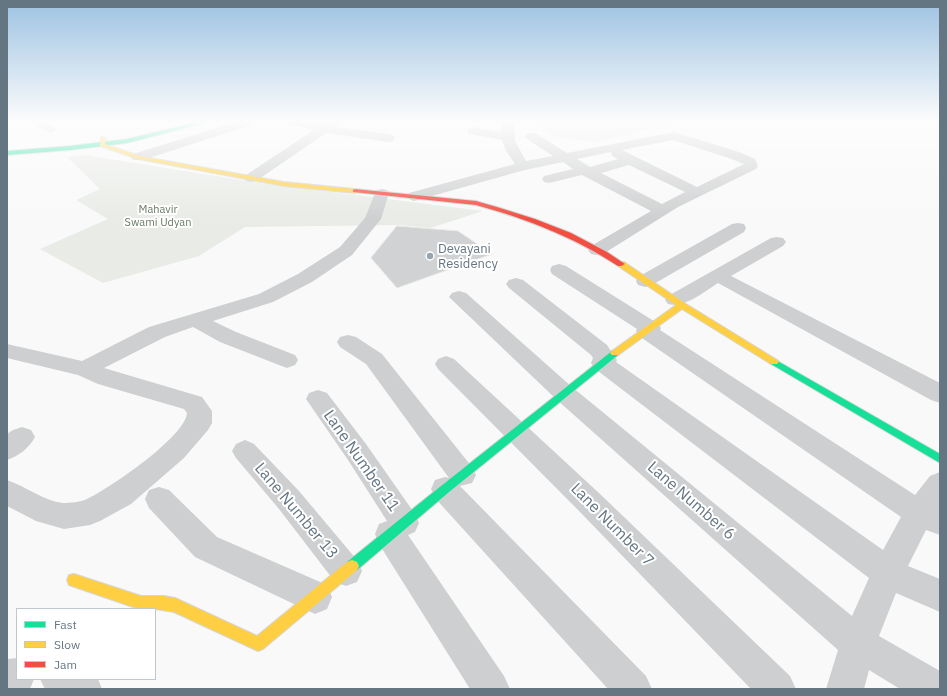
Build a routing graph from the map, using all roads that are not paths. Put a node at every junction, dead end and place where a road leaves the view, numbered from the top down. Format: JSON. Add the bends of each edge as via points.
{"nodes":[{"id":1,"x":129,"y":154,"type":"edge"},
{"id":2,"x":146,"y":154,"type":"edge"},
{"id":3,"x":286,"y":154,"type":"edge"},
{"id":4,"x":514,"y":154,"type":"edge"},
{"id":5,"x":560,"y":154,"type":"edge"},
{"id":6,"x":583,"y":154,"type":"edge"},
{"id":7,"x":620,"y":154,"type":"edge"},
{"id":8,"x":732,"y":154,"type":"edge"},
{"id":9,"x":138,"y":157,"type":"junction"},
{"id":10,"x":565,"y":158,"type":"junction"},
{"id":11,"x":630,"y":160,"type":"junction"},
{"id":12,"x":523,"y":166,"type":"junction"},
{"id":13,"x":587,"y":171,"type":"junction"},
{"id":14,"x":251,"y":178,"type":"junction"},
{"id":15,"x":696,"y":192,"type":"junction"},
{"id":16,"x":382,"y":193,"type":"junction"},
{"id":17,"x":414,"y":196,"type":"junction"},
{"id":18,"x":662,"y":210,"type":"junction"},
{"id":19,"x":738,"y":228,"type":"dead end"},
{"id":20,"x":777,"y":242,"type":"dead end"},
{"id":21,"x":597,"y":250,"type":"junction"},
{"id":22,"x":559,"y":270,"type":"dead end"},
{"id":23,"x":718,"y":276,"type":"junction"},
{"id":24,"x":646,"y":281,"type":"junction"},
{"id":25,"x":516,"y":284,"type":"dead end"},
{"id":26,"x":459,"y":297,"type":"dead end"},
{"id":27,"x":679,"y":303,"type":"junction"},
{"id":28,"x":195,"y":320,"type":"junction"},
{"id":29,"x":649,"y":330,"type":"junction"},
{"id":30,"x":348,"y":342,"type":"dead end"},
{"id":31,"x":7,"y":351,"type":"edge"},
{"id":32,"x":287,"y":360,"type":"dead end"},
{"id":33,"x":604,"y":361,"type":"junction"},
{"id":34,"x":446,"y":364,"type":"dead end"},
{"id":35,"x":84,"y":370,"type":"junction"},
{"id":36,"x":564,"y":393,"type":"junction"},
{"id":37,"x":940,"y":394,"type":"edge"},
{"id":38,"x":318,"y":399,"type":"dead end"},
{"id":39,"x":517,"y":432,"type":"junction"},
{"id":40,"x":245,"y":451,"type":"dead end"},
{"id":41,"x":940,"y":459,"type":"edge"},
{"id":42,"x":454,"y":482,"type":"junction"},
{"id":43,"x":940,"y":484,"type":"edge"},
{"id":44,"x":7,"y":492,"type":"edge"},
{"id":45,"x":159,"y":499,"type":"dead end"},
{"id":46,"x":929,"y":518,"type":"edge"},
{"id":47,"x":397,"y":529,"type":"junction"},
{"id":48,"x":346,"y":571,"type":"junction"},
{"id":49,"x":888,"y":573,"type":"junction"},
{"id":50,"x":74,"y":580,"type":"dead end"},
{"id":51,"x":940,"y":596,"type":"edge"},
{"id":52,"x":315,"y":597,"type":"junction"},
{"id":53,"x":858,"y":644,"type":"junction"},
{"id":54,"x":61,"y":680,"type":"edge"},
{"id":55,"x":82,"y":689,"type":"edge"},
{"id":56,"x":491,"y":689,"type":"edge"},
{"id":57,"x":633,"y":689,"type":"edge"},
{"id":58,"x":777,"y":689,"type":"edge"},
{"id":59,"x":845,"y":689,"type":"edge"},
{"id":60,"x":935,"y":689,"type":"edge"}],
"edges":[{"from":1,"to":9,"type":"street"},
{"from":2,"to":9,"type":"street"},
{"from":3,"to":14,"type":"street"},
{"from":4,"to":12,"type":"street"},
{"from":5,"to":10,"type":"street"},
{"from":6,"to":10,"type":"street"},
{"from":7,"to":11,"type":"street"},
{"from":8,"to":15,"type":"street","via":[[750,162],[751,166]]},
{"from":9,"to":14,"type":"street"},
{"from":10,"to":12,"type":"street"},
{"from":10,"to":13,"type":"street"},
{"from":11,"to":13,"type":"street"},
{"from":11,"to":15,"type":"street"},
{"from":12,"to":13,"type":"street","via":[[552,180]]},
{"from":12,"to":17,"type":"street"},
{"from":13,"to":18,"type":"street"},
{"from":14,"to":16,"type":"street","via":[[284,184]]},
{"from":15,"to":18,"type":"street"},
{"from":16,"to":17,"type":"street"},
{"from":16,"to":28,"type":"street","via":[[373,219],[346,250],[305,278],[266,298]]},
{"from":17,"to":21,"type":"street","via":[[476,203],[505,210],[560,230]]},
{"from":18,"to":21,"type":"street"},
{"from":19,"to":24,"type":"street"},
{"from":20,"to":23,"type":"street"},
{"from":21,"to":24,"type":"street"},
{"from":22,"to":29,"type":"street"},
{"from":23,"to":27,"type":"street"},
{"from":23,"to":37,"type":"street"},
{"from":24,"to":27,"type":"street"},
{"from":25,"to":33,"type":"street","via":[[599,350]]},
{"from":26,"to":36,"type":"street","name":"Lane Number 6"},
{"from":27,"to":29,"type":"street"},
{"from":27,"to":41,"type":"street"},
{"from":28,"to":32,"type":"street","via":[[228,337]]},
{"from":28,"to":35,"type":"street","via":[[157,332]]},
{"from":29,"to":33,"type":"street"},
{"from":29,"to":46,"type":"street"},
{"from":30,"to":42,"type":"street","via":[[374,359]]},
{"from":31,"to":35,"type":"street"},
{"from":33,"to":36,"type":"street"},
{"from":33,"to":49,"type":"street"},
{"from":34,"to":39,"type":"street","name":"Lane Number 7"},
{"from":35,"to":44,"type":"street","via":[[192,403],[200,411],[199,423],[175,451],[157,466],[121,495],[90,512],[64,516],[46,512]]},
{"from":36,"to":39,"type":"street"},
{"from":36,"to":53,"type":"street","name":"Lane Number 6"},
{"from":38,"to":47,"type":"street","name":"Lane Number 11","via":[[357,452]]},
{"from":39,"to":42,"type":"street"},
{"from":39,"to":58,"type":"street","name":"Lane Number 7"},
{"from":40,"to":48,"type":"street","name":"Lane Number 13","via":[[290,500]]},
{"from":42,"to":47,"type":"street"},
{"from":42,"to":57,"type":"street"},
{"from":43,"to":46,"type":"street"},
{"from":45,"to":52,"type":"street","via":[[206,547]]},
{"from":46,"to":49,"type":"street"},
{"from":47,"to":48,"type":"street"},
{"from":47,"to":56,"type":"street","name":"Lane Number 11"},
{"from":48,"to":52,"type":"street"},
{"from":49,"to":51,"type":"street"},
{"from":49,"to":53,"type":"street"},
{"from":50,"to":52,"type":"street","via":[[141,604],[175,605],[258,644]]},
{"from":53,"to":59,"type":"street"},
{"from":53,"to":60,"type":"street","name":"Lane Number 6"},
{"from":54,"to":55,"type":"street"}]}
